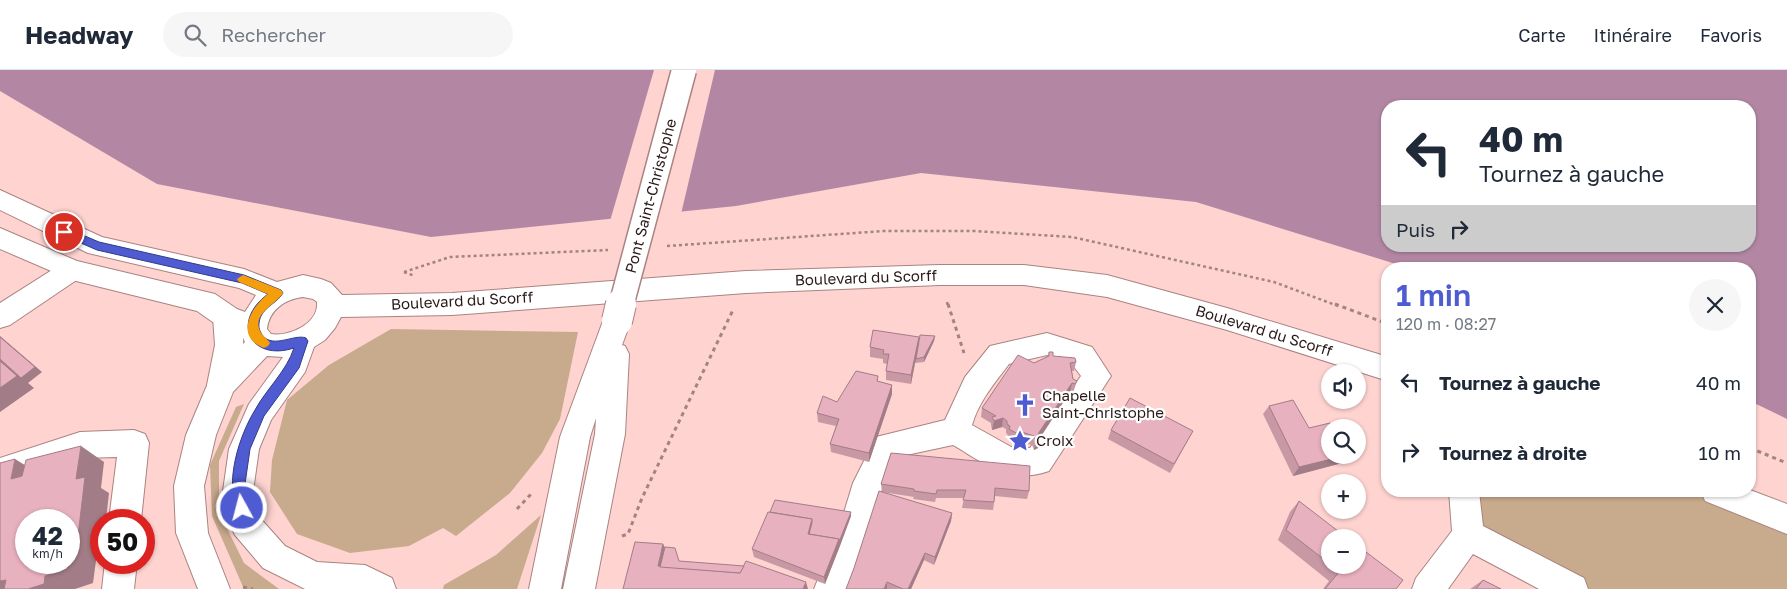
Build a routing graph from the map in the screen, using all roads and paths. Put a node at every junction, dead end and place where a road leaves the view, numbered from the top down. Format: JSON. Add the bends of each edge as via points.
{"nodes":[{"id":1,"x":684,"y":70,"type":"edge"},
{"id":2,"x":0,"y":199,"type":"edge"},
{"id":3,"x":0,"y":238,"type":"edge"},
{"id":4,"x":72,"y":270,"type":"junction"},
{"id":5,"x":940,"y":275,"type":"junction"},
{"id":6,"x":746,"y":282,"type":"junction"},
{"id":7,"x":278,"y":293,"type":"junction"},
{"id":8,"x":332,"y":306,"type":"junction"},
{"id":9,"x":0,"y":317,"type":"edge"},
{"id":10,"x":227,"y":317,"type":"junction"},
{"id":11,"x":618,"y":321,"type":"junction"},
{"id":12,"x":258,"y":334,"type":"junction"},
{"id":13,"x":959,"y":340,"type":"dead end"},
{"id":14,"x":302,"y":341,"type":"junction"},
{"id":15,"x":1381,"y":367,"type":"edge"},
{"id":16,"x":220,"y":385,"type":"junction"},
{"id":17,"x":956,"y":431,"type":"junction"},
{"id":18,"x":1756,"y":450,"type":"edge"},
{"id":19,"x":1787,"y":463,"type":"edge"},
{"id":20,"x":0,"y":472,"type":"edge"},
{"id":21,"x":1465,"y":497,"type":"edge"},
{"id":22,"x":1731,"y":497,"type":"edge"},
{"id":23,"x":642,"y":498,"type":"dead end"},
{"id":24,"x":126,"y":509,"type":"edge"},
{"id":25,"x":1787,"y":519,"type":"edge"},
{"id":26,"x":1468,"y":535,"type":"junction"},
{"id":27,"x":120,"y":574,"type":"edge"},
{"id":28,"x":118,"y":589,"type":"edge"},
{"id":29,"x":214,"y":589,"type":"edge"},
{"id":30,"x":380,"y":589,"type":"edge"},
{"id":31,"x":545,"y":589,"type":"edge"},
{"id":32,"x":579,"y":589,"type":"edge"},
{"id":33,"x":830,"y":589,"type":"edge"},
{"id":34,"x":1428,"y":589,"type":"edge"},
{"id":35,"x":1572,"y":589,"type":"edge"}],
"edges":[{"from":1,"to":11,"type":"main road","name":"Pont Saint-Christophe","bridge":true},
{"from":2,"to":7,"type":"main road","via":[[97,246],[244,279]]},
{"from":3,"to":4,"type":"main road"},
{"from":4,"to":9,"type":"main road"},
{"from":4,"to":10,"type":"main road","via":[[204,302]]},
{"from":5,"to":6,"type":"main road","name":"Boulevard du Scorff"},
{"from":5,"to":13,"type":"path"},
{"from":5,"to":15,"type":"main road","name":"Boulevard du Scorff","via":[[1024,275],[1106,286]]},
{"from":6,"to":8,"type":"main road","name":"Boulevard du Scorff","via":[[452,304]]},
{"from":6,"to":23,"type":"path"},
{"from":7,"to":8,"type":"main road","via":[[290,288],[315,287],[324,290]]},
{"from":7,"to":12,"type":"main road","via":[[256,314]]},
{"from":8,"to":14,"type":"main road","via":[[328,319],[318,331]]},
{"from":10,"to":12,"type":"main road"},
{"from":10,"to":16,"type":"main road","via":[[229,345]]},
{"from":11,"to":31,"type":"main road","via":[[575,437]]},
{"from":11,"to":32,"type":"main road","via":[[610,434]]},
{"from":12,"to":14,"type":"main road","via":[[281,346]]},
{"from":12,"to":16,"type":"main road"},
{"from":14,"to":30,"type":"main road","via":[[294,364],[260,413],[244,449],[238,491],[246,525],[274,557],[314,577],[365,581]]},
{"from":16,"to":29,"type":"main road","via":[[201,435],[189,486],[192,533]]},
{"from":17,"to":17,"type":"main road","via":[[1010,462],[1038,461],[1097,376],[1082,355],[1047,344],[1000,354],[975,386]]},
{"from":17,"to":33,"type":"main road","via":[[887,446],[868,483],[858,519]]},
{"from":18,"to":19,"type":"path"},
{"from":20,"to":24,"type":"main road","via":[[80,445],[134,443]]},
{"from":21,"to":26,"type":"main road"},
{"from":22,"to":25,"type":"main road"},
{"from":26,"to":34,"type":"main road"},
{"from":26,"to":35,"type":"main road"},
{"from":27,"to":28,"type":"main road"}]}
